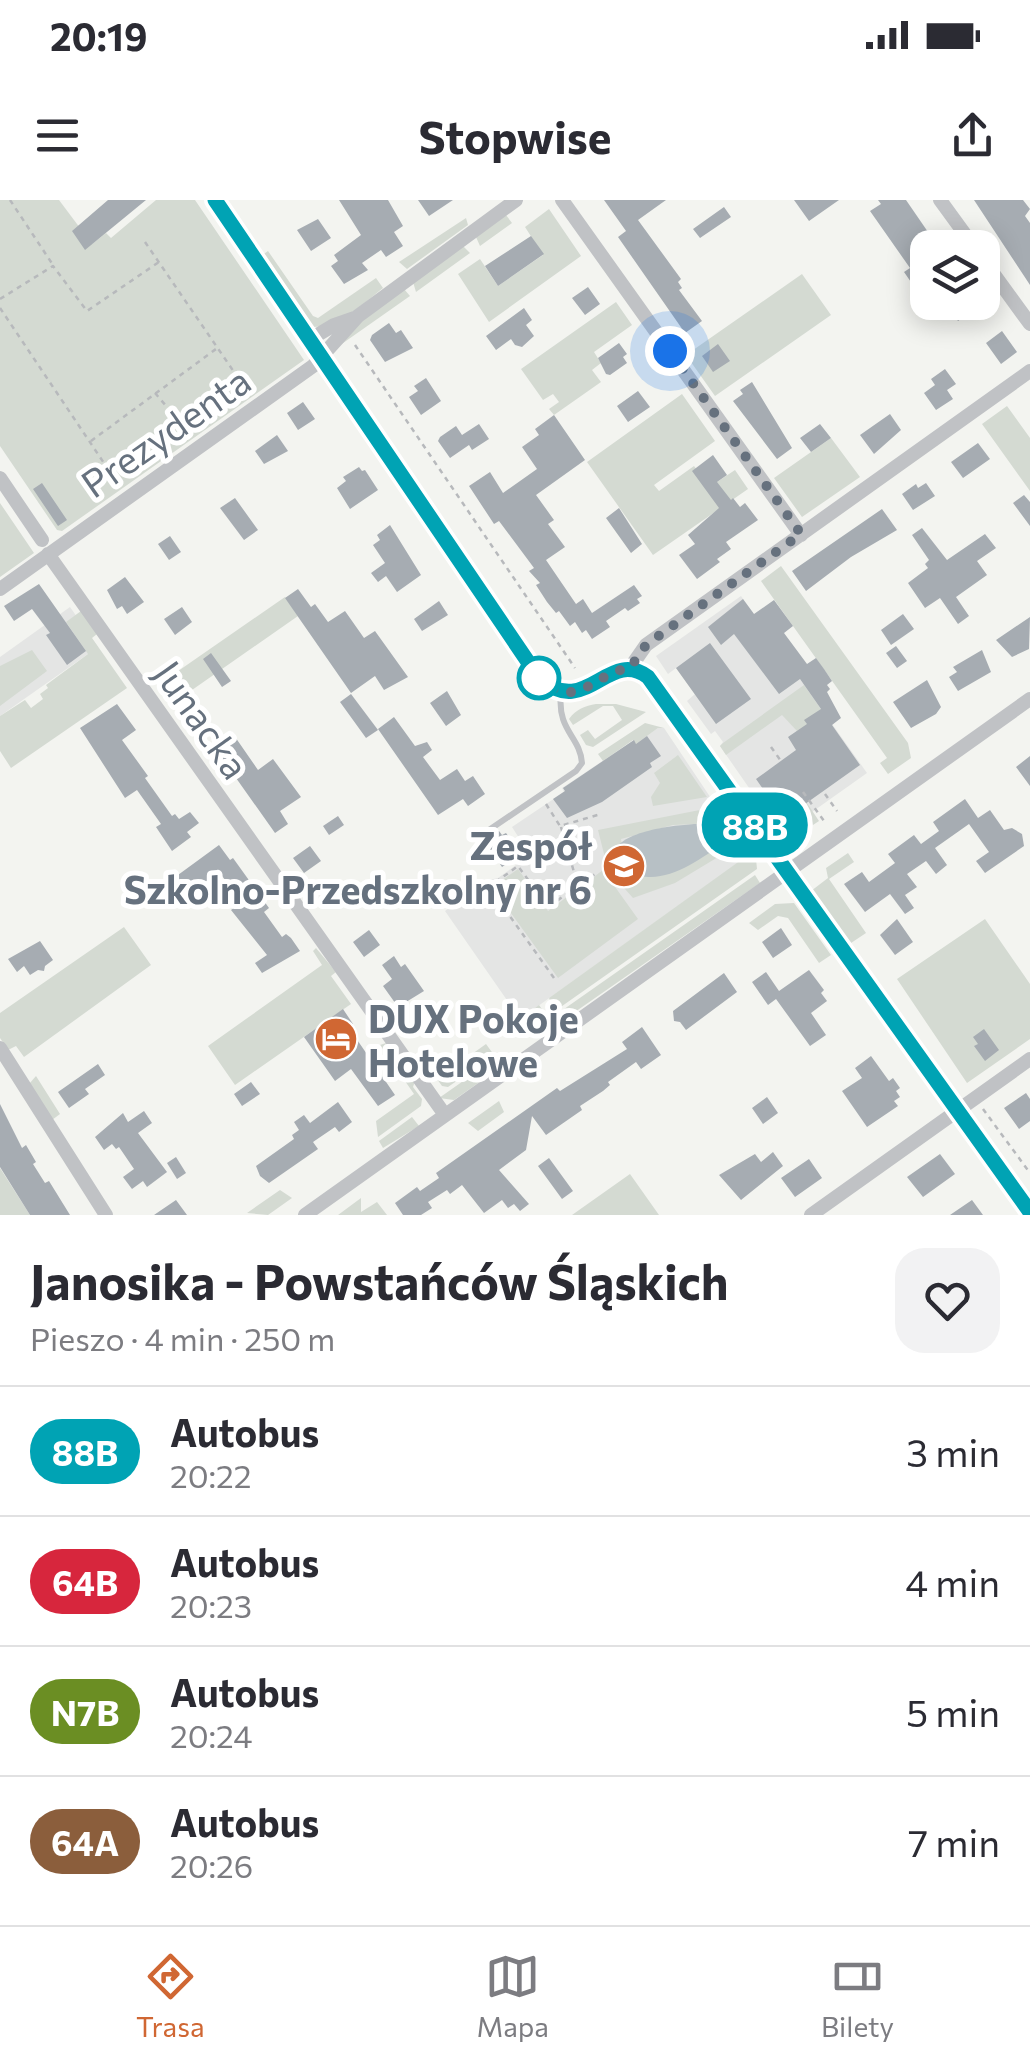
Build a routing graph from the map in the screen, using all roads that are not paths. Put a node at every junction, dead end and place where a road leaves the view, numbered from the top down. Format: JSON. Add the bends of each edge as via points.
{"nodes":[{"id":1,"x":215,"y":200,"type":"edge"},
{"id":2,"x":516,"y":200,"type":"edge"},
{"id":3,"x":562,"y":200,"type":"edge"},
{"id":4,"x":940,"y":200,"type":"edge"},
{"id":5,"x":962,"y":230,"type":"edge"},
{"id":6,"x":1000,"y":283,"type":"edge"},
{"id":7,"x":358,"y":316,"type":"junction"},
{"id":8,"x":1030,"y":324,"type":"edge"},
{"id":9,"x":309,"y":340,"type":"junction"},
{"id":10,"x":322,"y":358,"type":"junction"},
{"id":11,"x":1030,"y":371,"type":"edge"},
{"id":12,"x":0,"y":478,"type":"edge"},
{"id":13,"x":801,"y":534,"type":"junction"},
{"id":14,"x":47,"y":550,"type":"junction"},
{"id":15,"x":0,"y":588,"type":"edge"},
{"id":16,"x":630,"y":668,"type":"junction"},
{"id":17,"x":561,"y":691,"type":"junction"},
{"id":18,"x":1030,"y":699,"type":"edge"},
{"id":19,"x":486,"y":832,"type":"dead end"},
{"id":20,"x":788,"y":870,"type":"junction"},
{"id":21,"x":0,"y":1048,"type":"edge"},
{"id":22,"x":1030,"y":1059,"type":"edge"},
{"id":23,"x":958,"y":1110,"type":"junction"},
{"id":24,"x":445,"y":1115,"type":"junction"},
{"id":25,"x":1030,"y":1212,"type":"edge"},
{"id":26,"x":106,"y":1215,"type":"edge"},
{"id":27,"x":306,"y":1215,"type":"edge"},
{"id":28,"x":811,"y":1215,"type":"edge"}],
"edges":[{"from":1,"to":9,"type":"street"},
{"from":2,"to":7,"type":"street","name":"Prezydenta"},
{"from":3,"to":13,"type":"street"},
{"from":4,"to":5,"type":"street"},
{"from":6,"to":8,"type":"street"},
{"from":7,"to":9,"type":"street","name":"Prezydenta"},
{"from":7,"to":10,"type":"street","name":"Prezydenta"},
{"from":9,"to":10,"type":"street"},
{"from":10,"to":14,"type":"street","name":"Prezydenta"},
{"from":10,"to":17,"type":"street","via":[[534,672]]},
{"from":11,"to":13,"type":"street"},
{"from":12,"to":14,"type":"street","name":"Junacka"},
{"from":13,"to":16,"type":"street","via":[[646,645]]},
{"from":14,"to":15,"type":"street","name":"Prezydenta"},
{"from":14,"to":24,"type":"street","name":"Junacka"},
{"from":16,"to":17,"type":"street","via":[[583,691]]},
{"from":16,"to":20,"type":"street","via":[[653,683]]},
{"from":17,"to":19,"type":"lane","via":[[561,720],[582,763]]},
{"from":18,"to":20,"type":"street"},
{"from":20,"to":23,"type":"street"},
{"from":20,"to":24,"type":"street"},
{"from":21,"to":26,"type":"street"},
{"from":22,"to":23,"type":"street"},
{"from":23,"to":25,"type":"street"},
{"from":23,"to":28,"type":"street"},
{"from":24,"to":27,"type":"street"}]}
